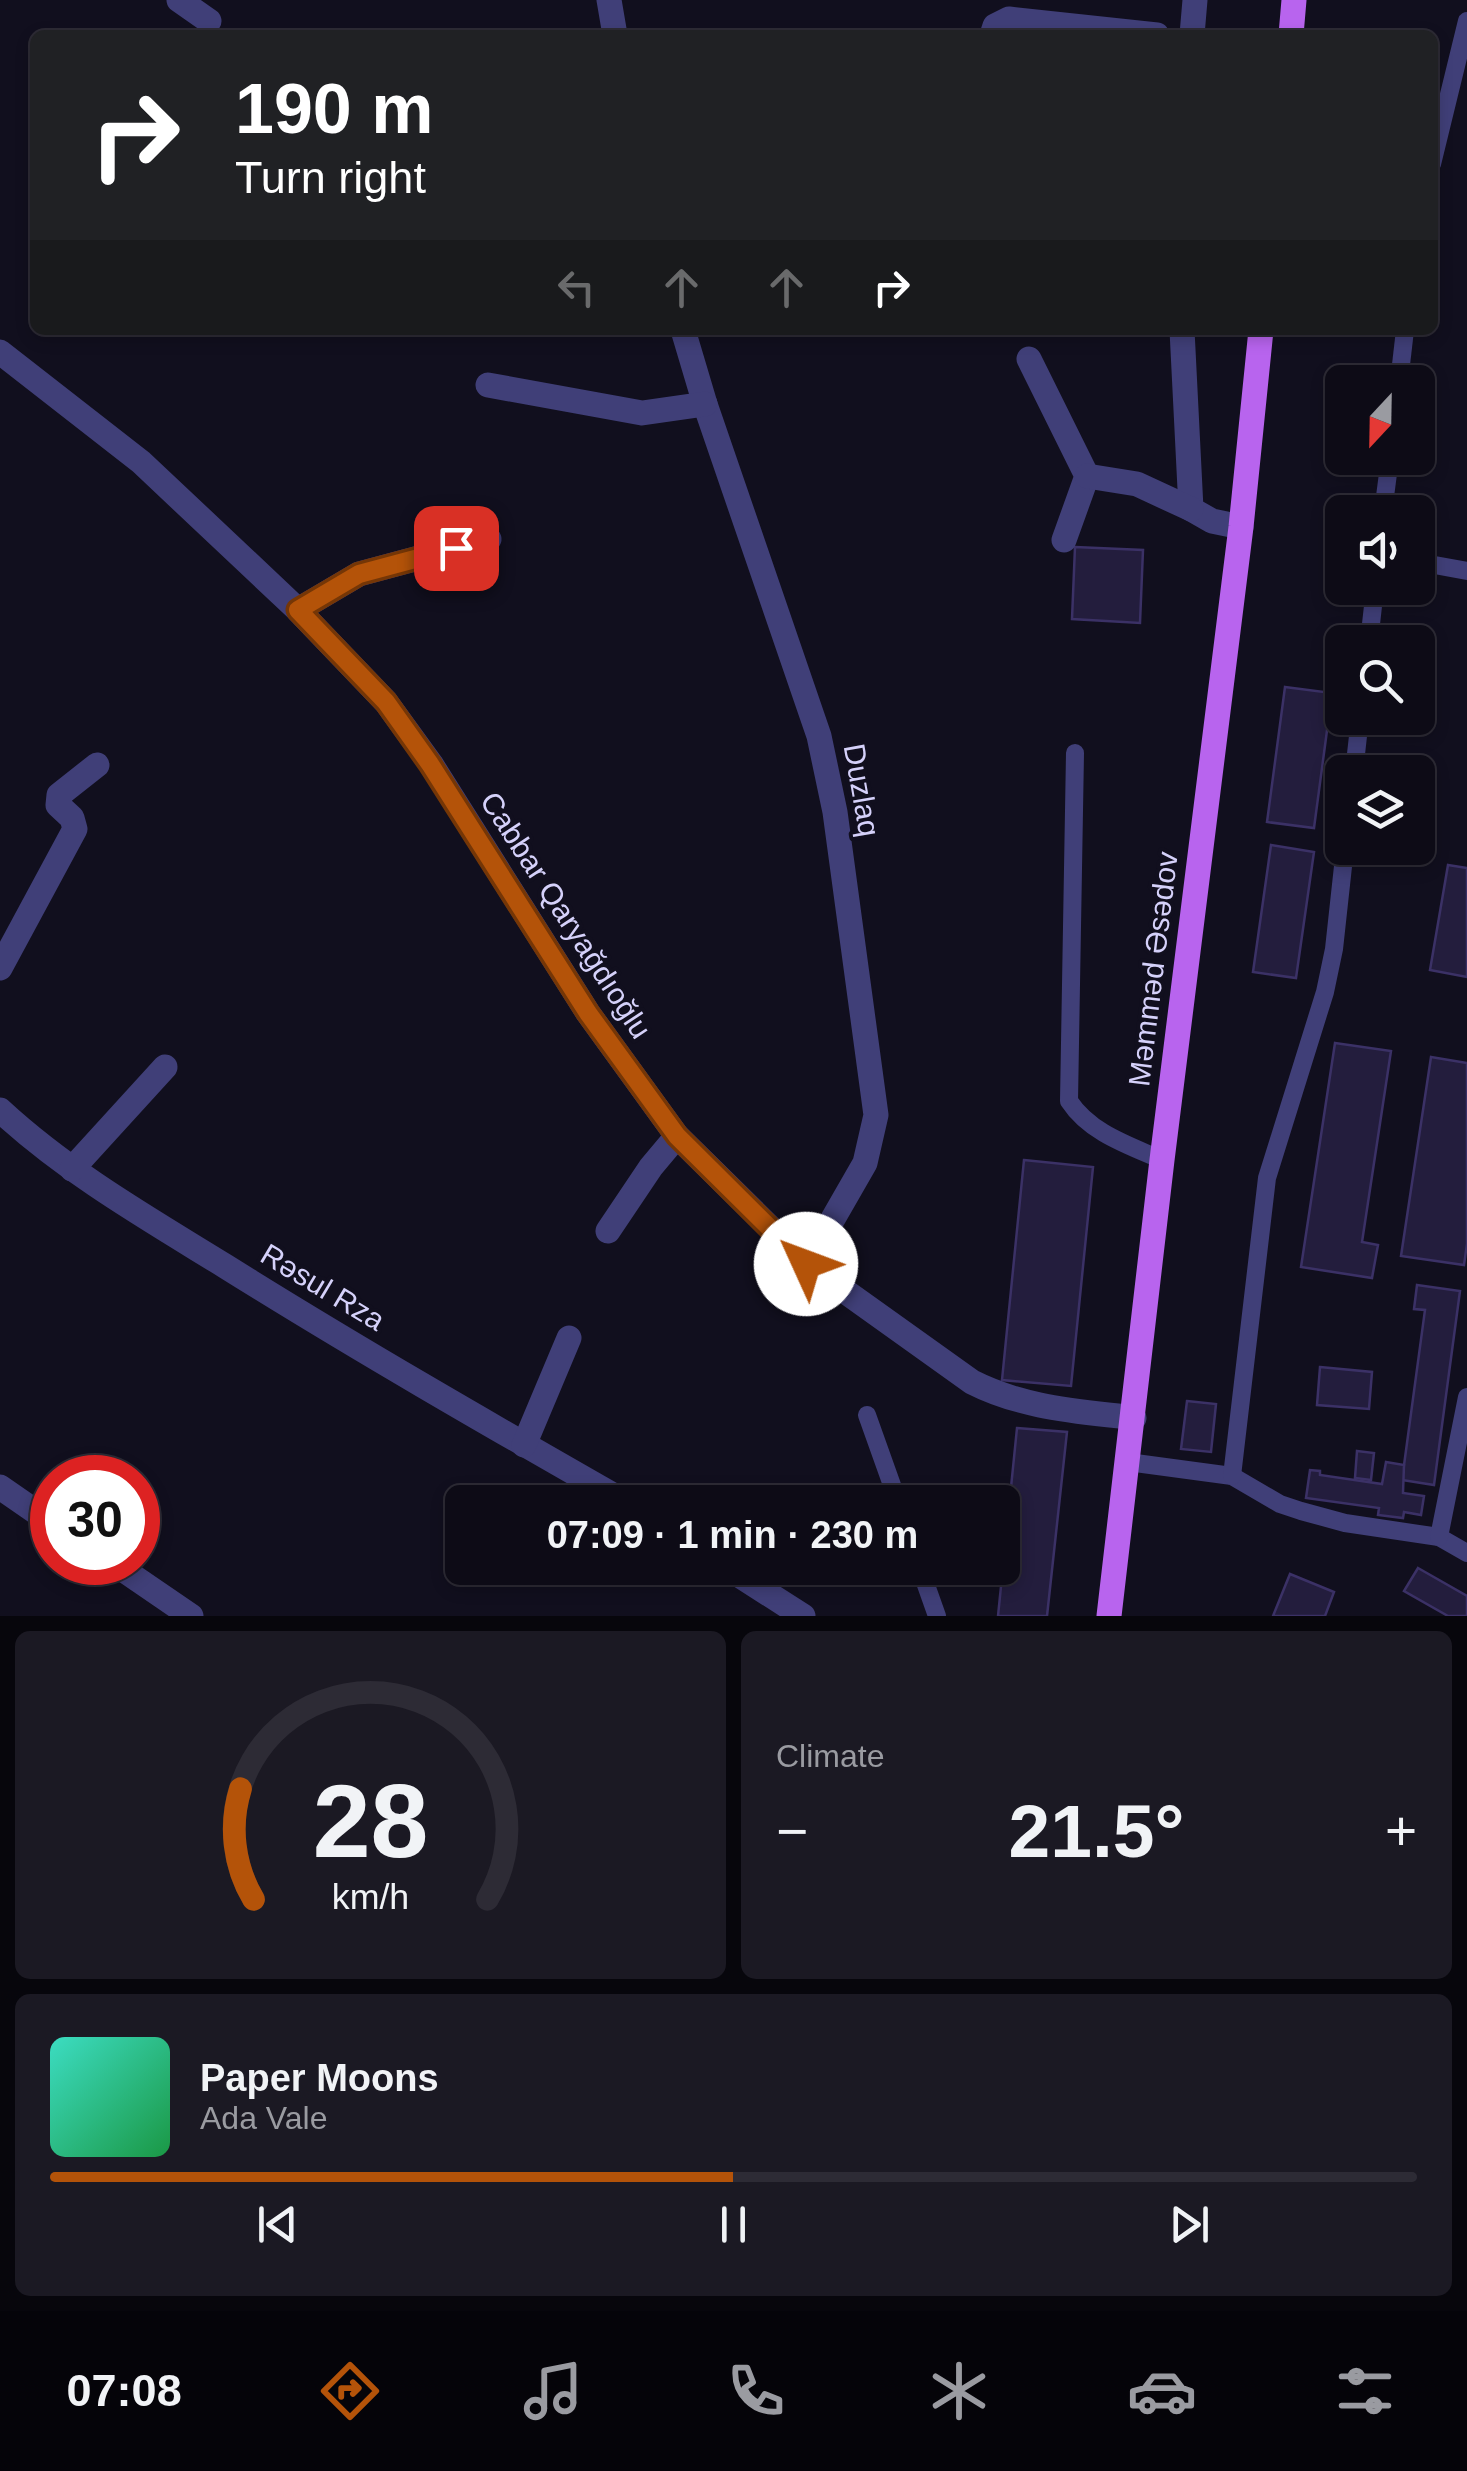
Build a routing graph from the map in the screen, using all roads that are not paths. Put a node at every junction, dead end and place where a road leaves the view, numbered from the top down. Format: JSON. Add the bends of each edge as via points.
{"nodes":[{"id":1,"x":179,"y":0,"type":"edge"},
{"id":2,"x":609,"y":0,"type":"edge"},
{"id":3,"x":1194,"y":0,"type":"edge"},
{"id":4,"x":1294,"y":0,"type":"edge"},
{"id":5,"x":1467,"y":21,"type":"edge"},
{"id":6,"x":208,"y":22,"type":"dead end"},
{"id":7,"x":614,"y":30,"type":"edge"},
{"id":8,"x":994,"y":30,"type":"edge"},
{"id":9,"x":1113,"y":30,"type":"edge"},
{"id":10,"x":1192,"y":30,"type":"edge"},
{"id":11,"x":1291,"y":30,"type":"edge"},
{"id":12,"x":1438,"y":139,"type":"edge"},
{"id":13,"x":685,"y":335,"type":"edge"},
{"id":14,"x":1182,"y":335,"type":"edge"},
{"id":15,"x":1260,"y":335,"type":"edge"},
{"id":16,"x":1404,"y":335,"type":"edge"},
{"id":17,"x":0,"y":352,"type":"edge"},
{"id":18,"x":1029,"y":359,"type":"dead end"},
{"id":19,"x":1400,"y":365,"type":"edge"},
{"id":20,"x":488,"y":384,"type":"dead end"},
{"id":21,"x":705,"y":404,"type":"junction"},
{"id":22,"x":1087,"y":476,"type":"junction"},
{"id":23,"x":1191,"y":509,"type":"junction"},
{"id":24,"x":1241,"y":527,"type":"junction"},
{"id":25,"x":489,"y":539,"type":"dead end"},
{"id":26,"x":1064,"y":540,"type":"dead end"},
{"id":27,"x":1435,"y":565,"type":"edge"},
{"id":28,"x":1467,"y":571,"type":"edge"},
{"id":29,"x":298,"y":610,"type":"junction"},
{"id":30,"x":1075,"y":753,"type":"dead end"},
{"id":31,"x":97,"y":765,"type":"dead end"},
{"id":32,"x":1343,"y":865,"type":"edge"},
{"id":33,"x":0,"y":968,"type":"edge"},
{"id":34,"x":165,"y":1067,"type":"dead end"},
{"id":35,"x":0,"y":1110,"type":"edge"},
{"id":36,"x":677,"y":1136,"type":"junction"},
{"id":37,"x":1162,"y":1160,"type":"junction"},
{"id":38,"x":72,"y":1170,"type":"junction"},
{"id":39,"x":608,"y":1231,"type":"dead end"},
{"id":40,"x":806,"y":1264,"type":"junction"},
{"id":41,"x":569,"y":1338,"type":"dead end"},
{"id":42,"x":1467,"y":1397,"type":"edge"},
{"id":43,"x":867,"y":1415,"type":"dead end"},
{"id":44,"x":1134,"y":1418,"type":"junction"},
{"id":45,"x":524,"y":1445,"type":"junction"},
{"id":46,"x":1128,"y":1462,"type":"junction"},
{"id":47,"x":1232,"y":1476,"type":"junction"},
{"id":48,"x":594,"y":1485,"type":"edge"},
{"id":49,"x":892,"y":1485,"type":"edge"},
{"id":50,"x":0,"y":1487,"type":"edge"},
{"id":51,"x":30,"y":1507,"type":"edge"},
{"id":52,"x":1439,"y":1537,"type":"junction"},
{"id":53,"x":1467,"y":1553,"type":"edge"},
{"id":54,"x":146,"y":1585,"type":"edge"},
{"id":55,"x":755,"y":1585,"type":"edge"},
{"id":56,"x":926,"y":1585,"type":"edge"},
{"id":57,"x":191,"y":1616,"type":"edge"},
{"id":58,"x":803,"y":1616,"type":"edge"},
{"id":59,"x":937,"y":1616,"type":"edge"},
{"id":60,"x":1109,"y":1616,"type":"edge"}],
"edges":[{"from":1,"to":6,"type":"street"},
{"from":2,"to":7,"type":"street"},
{"from":3,"to":10,"type":"street"},
{"from":4,"to":11,"type":"main road"},
{"from":5,"to":12,"type":"lane"},
{"from":8,"to":9,"type":"street","via":[[1009,18]]},
{"from":13,"to":21,"type":"street","name":"Duzlaq"},
{"from":14,"to":23,"type":"street"},
{"from":15,"to":24,"type":"main road","name":"Məmməd Əsədov"},
{"from":16,"to":19,"type":"lane"},
{"from":17,"to":29,"type":"street","name":"Cabbar Qaryağdıoğlu","via":[[141,462]]},
{"from":18,"to":22,"type":"street"},
{"from":20,"to":21,"type":"street","via":[[642,413]]},
{"from":21,"to":40,"type":"street","name":"Duzlaq","via":[[820,736],[876,1115],[865,1163]]},
{"from":22,"to":23,"type":"street","via":[[1137,484]]},
{"from":22,"to":26,"type":"street"},
{"from":23,"to":24,"type":"street"},
{"from":24,"to":37,"type":"main road","name":"Məmməd Əsədov"},
{"from":25,"to":29,"type":"street","via":[[359,574]]},
{"from":27,"to":28,"type":"lane"},
{"from":29,"to":36,"type":"street","name":"Cabbar Qaryağdıoğlu","via":[[374,688],[430,764],[588,1013]]},
{"from":30,"to":37,"type":"lane","via":[[1069,1101],[1110,1137]]},
{"from":31,"to":33,"type":"street","via":[[59,795],[58,805],[75,829]]},
{"from":32,"to":47,"type":"lane","via":[[1325,992],[1267,1178]]},
{"from":34,"to":38,"type":"street"},
{"from":35,"to":38,"type":"street","name":"Rəsul Rza"},
{"from":36,"to":39,"type":"street"},
{"from":36,"to":40,"type":"street","name":"Cabbar Qaryağdıoğlu"},
{"from":37,"to":44,"type":"main road","name":"Məmməd Əsədov"},
{"from":38,"to":45,"type":"street","name":"Rəsul Rza"},
{"from":40,"to":44,"type":"street","name":"Cabbar Qaryağdıoğlu","via":[[997,1395]]},
{"from":41,"to":45,"type":"street"},
{"from":42,"to":52,"type":"lane"},
{"from":43,"to":49,"type":"lane"},
{"from":44,"to":46,"type":"main road","name":"Məmməd Əsədov"},
{"from":45,"to":48,"type":"street","name":"Rəsul Rza"},
{"from":46,"to":47,"type":"lane"},
{"from":46,"to":60,"type":"main road","name":"Məmməd Əsədov"},
{"from":47,"to":52,"type":"lane","via":[[1301,1511]]},
{"from":50,"to":51,"type":"street"},
{"from":52,"to":53,"type":"lane"},
{"from":54,"to":57,"type":"street"},
{"from":55,"to":58,"type":"street"},
{"from":56,"to":59,"type":"lane"}]}
